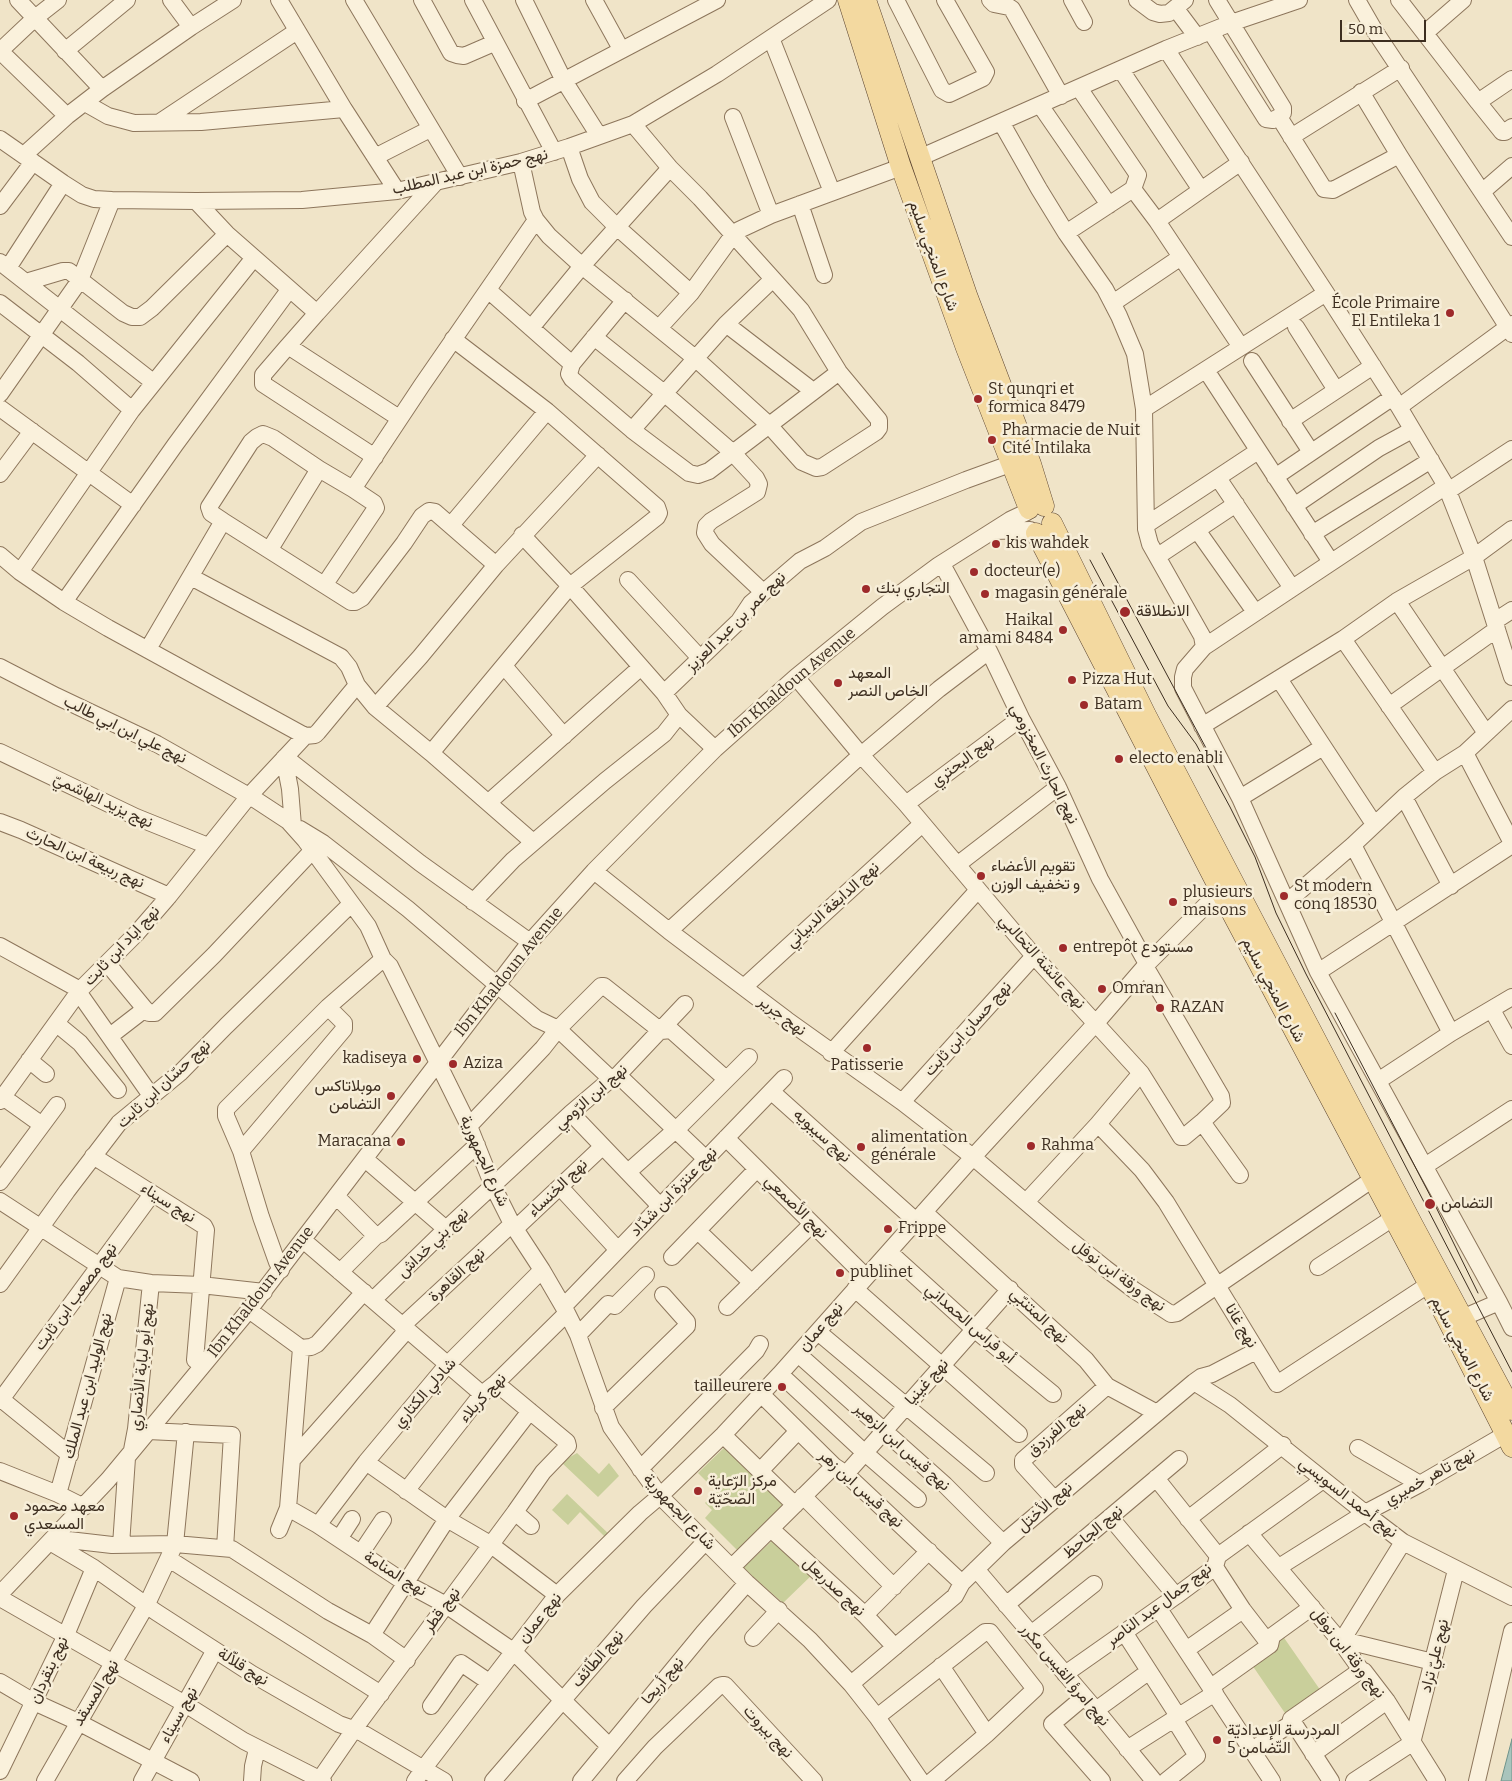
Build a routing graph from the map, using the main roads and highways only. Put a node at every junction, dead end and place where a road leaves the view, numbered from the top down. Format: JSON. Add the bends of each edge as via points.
{"nodes":[{"id":1,"x":848,"y":0,"type":"edge"},
{"id":2,"x":866,"y":0,"type":"edge"},
{"id":3,"x":910,"y":162,"type":"junction"},
{"id":4,"x":1036,"y":519,"type":"junction"},
{"id":5,"x":1235,"y":903,"type":"junction"},
{"id":6,"x":1512,"y":1410,"type":"edge"},
{"id":7,"x":1509,"y":1441,"type":"edge"}],
"edges":[{"from":1,"to":3,"type":"main road","name":"شارع المنجي سليم","via":[[878,100]]},
{"from":2,"to":3,"type":"main road","name":"شارع المنجي سليم"},
{"from":3,"to":4,"type":"main road","name":"شارع المنجي سليم","via":[[966,348],[1010,464]]},
{"from":3,"to":4,"type":"main road","name":"شارع المنجي سليم","via":[[971,305],[1031,464]]},
{"from":4,"to":5,"type":"main road","name":"شارع المنجي سليم"},
{"from":5,"to":6,"type":"main road","name":"شارع المنجي سليم"},
{"from":5,"to":7,"type":"main road","name":"شارع المنجي سليم"}]}
